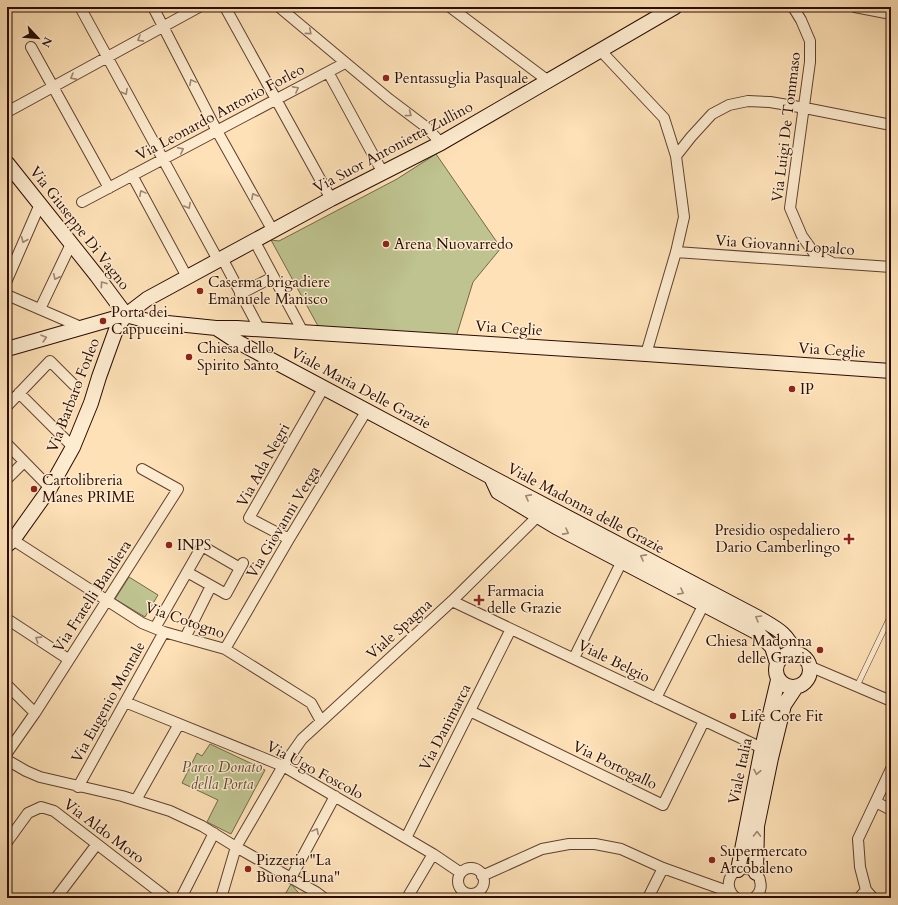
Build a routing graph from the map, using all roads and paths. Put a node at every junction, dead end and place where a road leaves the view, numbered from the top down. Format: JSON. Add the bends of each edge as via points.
{"nodes":[{"id":1,"x":80,"y":7,"type":"edge"},
{"id":2,"x":153,"y":7,"type":"edge"},
{"id":3,"x":199,"y":7,"type":"edge"},
{"id":4,"x":225,"y":7,"type":"edge"},
{"id":5,"x":279,"y":7,"type":"edge"},
{"id":6,"x":450,"y":7,"type":"edge"},
{"id":7,"x":675,"y":7,"type":"edge"},
{"id":8,"x":793,"y":7,"type":"edge"},
{"id":9,"x":854,"y":7,"type":"edge"},
{"id":10,"x":891,"y":14,"type":"edge"},
{"id":11,"x":163,"y":27,"type":"junction"},
{"id":12,"x":31,"y":47,"type":"dead end"},
{"id":13,"x":600,"y":50,"type":"junction"},
{"id":14,"x":107,"y":58,"type":"junction"},
{"id":15,"x":345,"y":63,"type":"junction"},
{"id":16,"x":328,"y":72,"type":"junction"},
{"id":17,"x":547,"y":80,"type":"junction"},
{"id":18,"x":53,"y":88,"type":"junction"},
{"id":19,"x":275,"y":100,"type":"junction"},
{"id":20,"x":805,"y":108,"type":"junction"},
{"id":21,"x":7,"y":112,"type":"edge"},
{"id":22,"x":891,"y":124,"type":"edge"},
{"id":23,"x":218,"y":131,"type":"junction"},
{"id":24,"x":440,"y":143,"type":"junction"},
{"id":25,"x":676,"y":156,"type":"junction"},
{"id":26,"x":162,"y":159,"type":"junction"},
{"id":27,"x":8,"y":167,"type":"edge"},
{"id":28,"x":383,"y":173,"type":"junction"},
{"id":29,"x":132,"y":175,"type":"junction"},
{"id":30,"x":109,"y":188,"type":"junction"},
{"id":31,"x":330,"y":199,"type":"junction"},
{"id":32,"x":82,"y":202,"type":"dead end"},
{"id":33,"x":40,"y":204,"type":"junction"},
{"id":34,"x":273,"y":230,"type":"junction"},
{"id":35,"x":254,"y":240,"type":"junction"},
{"id":36,"x":71,"y":244,"type":"junction"},
{"id":37,"x":676,"y":252,"type":"junction"},
{"id":38,"x":220,"y":259,"type":"junction"},
{"id":39,"x":831,"y":262,"type":"junction"},
{"id":40,"x":891,"y":267,"type":"edge"},
{"id":41,"x":187,"y":277,"type":"junction"},
{"id":42,"x":273,"y":277,"type":"junction"},
{"id":43,"x":7,"y":280,"type":"edge"},
{"id":44,"x":7,"y":294,"type":"edge"},
{"id":45,"x":240,"y":294,"type":"junction"},
{"id":46,"x":40,"y":309,"type":"junction"},
{"id":47,"x":126,"y":315,"type":"junction"},
{"id":48,"x":81,"y":327,"type":"junction"},
{"id":49,"x":216,"y":328,"type":"junction"},
{"id":50,"x":260,"y":330,"type":"junction"},
{"id":51,"x":302,"y":332,"type":"junction"},
{"id":52,"x":7,"y":349,"type":"edge"},
{"id":53,"x":646,"y":354,"type":"junction"},
{"id":54,"x":891,"y":371,"type":"edge"},
{"id":55,"x":73,"y":384,"type":"dead end"},
{"id":56,"x":324,"y":387,"type":"junction"},
{"id":57,"x":19,"y":393,"type":"junction"},
{"id":58,"x":7,"y":406,"type":"edge"},
{"id":59,"x":367,"y":410,"type":"junction"},
{"id":60,"x":7,"y":444,"type":"edge"},
{"id":61,"x":73,"y":447,"type":"junction"},
{"id":62,"x":24,"y":462,"type":"junction"},
{"id":63,"x":142,"y":469,"type":"dead end"},
{"id":64,"x":490,"y":477,"type":"junction"},
{"id":65,"x":7,"y":479,"type":"edge"},
{"id":66,"x":50,"y":488,"type":"junction"},
{"id":67,"x":538,"y":516,"type":"junction"},
{"id":68,"x":289,"y":539,"type":"junction"},
{"id":69,"x":10,"y":542,"type":"edge"},
{"id":70,"x":622,"y":561,"type":"junction"},
{"id":71,"x":187,"y":572,"type":"junction"},
{"id":72,"x":211,"y":586,"type":"junction"},
{"id":73,"x":106,"y":600,"type":"junction"},
{"id":74,"x":452,"y":601,"type":"junction"},
{"id":75,"x":704,"y":604,"type":"junction"},
{"id":76,"x":891,"y":615,"type":"edge"},
{"id":77,"x":7,"y":620,"type":"edge"},
{"id":78,"x":511,"y":629,"type":"junction"},
{"id":79,"x":160,"y":630,"type":"junction"},
{"id":80,"x":185,"y":638,"type":"junction"},
{"id":81,"x":226,"y":649,"type":"junction"},
{"id":82,"x":795,"y":653,"type":"junction"},
{"id":83,"x":574,"y":658,"type":"junction"},
{"id":84,"x":68,"y":659,"type":"junction"},
{"id":85,"x":778,"y":663,"type":"junction"},
{"id":86,"x":810,"y":666,"type":"junction"},
{"id":87,"x":778,"y":680,"type":"junction"},
{"id":88,"x":7,"y":685,"type":"edge"},
{"id":89,"x":857,"y":686,"type":"junction"},
{"id":90,"x":796,"y":687,"type":"junction"},
{"id":91,"x":656,"y":698,"type":"junction"},
{"id":92,"x":891,"y":701,"type":"edge"},
{"id":93,"x":125,"y":702,"type":"junction"},
{"id":94,"x":470,"y":711,"type":"junction"},
{"id":95,"x":35,"y":713,"type":"junction"},
{"id":96,"x":321,"y":721,"type":"junction"},
{"id":97,"x":704,"y":721,"type":"junction"},
{"id":98,"x":179,"y":724,"type":"junction"},
{"id":99,"x":762,"y":748,"type":"junction"},
{"id":100,"x":7,"y":753,"type":"edge"},
{"id":101,"x":7,"y":760,"type":"edge"},
{"id":102,"x":283,"y":766,"type":"junction"},
{"id":103,"x":891,"y":769,"type":"edge"},
{"id":104,"x":78,"y":786,"type":"junction"},
{"id":105,"x":335,"y":796,"type":"junction"},
{"id":106,"x":136,"y":800,"type":"junction"},
{"id":107,"x":876,"y":802,"type":"junction"},
{"id":108,"x":891,"y":810,"type":"edge"},
{"id":109,"x":214,"y":833,"type":"junction"},
{"id":110,"x":406,"y":838,"type":"junction"},
{"id":111,"x":7,"y":842,"type":"edge"},
{"id":112,"x":97,"y":844,"type":"junction"},
{"id":113,"x":236,"y":847,"type":"junction"},
{"id":114,"x":433,"y":854,"type":"junction"},
{"id":115,"x":663,"y":868,"type":"junction"},
{"id":116,"x":738,"y":870,"type":"junction"},
{"id":117,"x":461,"y":873,"type":"junction"},
{"id":118,"x":756,"y":873,"type":"junction"},
{"id":119,"x":482,"y":876,"type":"junction"},
{"id":120,"x":291,"y":878,"type":"junction"},
{"id":121,"x":463,"y":895,"type":"edge"},
{"id":122,"x":733,"y":895,"type":"edge"},
{"id":123,"x":866,"y":895,"type":"edge"},
{"id":124,"x":56,"y":898,"type":"edge"},
{"id":125,"x":168,"y":898,"type":"edge"},
{"id":126,"x":182,"y":898,"type":"edge"},
{"id":127,"x":221,"y":898,"type":"edge"},
{"id":128,"x":324,"y":898,"type":"edge"},
{"id":129,"x":407,"y":898,"type":"edge"},
{"id":130,"x":648,"y":898,"type":"edge"},
{"id":131,"x":754,"y":898,"type":"edge"}],
"edges":[{"from":1,"to":14,"type":"street"},
{"from":2,"to":11,"type":"street"},
{"from":3,"to":11,"type":"street"},
{"from":4,"to":19,"type":"street"},
{"from":5,"to":15,"type":"street","one_way":true},
{"from":6,"to":17,"type":"street"},
{"from":7,"to":13,"type":"street","name":"Via Suor Antonietta Zullino"},
{"from":8,"to":20,"type":"street","name":"Via Luigi De Tommaso","via":[[810,41]]},
{"from":9,"to":10,"type":"street"},
{"from":11,"to":14,"type":"street","one_way":true},
{"from":23,"to":11,"type":"street","one_way":true},
{"from":12,"to":18,"type":"street"},
{"from":13,"to":17,"type":"street","name":"Via Suor Antonietta Zullino"},
{"from":13,"to":25,"type":"street","via":[[664,118]]},
{"from":14,"to":18,"type":"street","one_way":true},
{"from":14,"to":26,"type":"street","one_way":true},
{"from":15,"to":16,"type":"street","name":"Via Leonardo Antonio Forleo"},
{"from":15,"to":24,"type":"street","one_way":true,"via":[[426,126]]},
{"from":19,"to":16,"type":"street","name":"Via Leonardo Antonio Forleo","one_way":true},
{"from":16,"to":28,"type":"street"},
{"from":17,"to":24,"type":"street","name":"Via Suor Antonietta Zullino"},
{"from":18,"to":21,"type":"street"},
{"from":18,"to":30,"type":"street"},
{"from":19,"to":23,"type":"street","name":"Via Leonardo Antonio Forleo"},
{"from":19,"to":31,"type":"street"},
{"from":20,"to":22,"type":"street"},
{"from":20,"to":25,"type":"street","via":[[748,101],[730,105],[712,114]]},
{"from":20,"to":39,"type":"street","name":"Via Luigi De Tommaso","via":[[790,208],[802,236],[814,253]]},
{"from":26,"to":23,"type":"street","name":"Via Leonardo Antonio Forleo","one_way":true},
{"from":34,"to":23,"type":"street","one_way":true},
{"from":24,"to":28,"type":"street","name":"Via Suor Antonietta Zullino"},
{"from":25,"to":37,"type":"street","via":[[684,217]]},
{"from":26,"to":29,"type":"street","name":"Via Leonardo Antonio Forleo"},
{"from":26,"to":38,"type":"street","one_way":true},
{"from":27,"to":33,"type":"street","name":"Via Giuseppe Di Vagno"},
{"from":28,"to":31,"type":"street","name":"Via Suor Antonietta Zullino"},
{"from":29,"to":30,"type":"street","name":"Via Leonardo Antonio Forleo"},
{"from":41,"to":29,"type":"street","one_way":true},
{"from":30,"to":32,"type":"street","name":"Via Leonardo Antonio Forleo"},
{"from":31,"to":34,"type":"street","name":"Via Suor Antonietta Zullino"},
{"from":33,"to":36,"type":"street","name":"Via Giuseppe Di Vagno"},
{"from":33,"to":43,"type":"street","one_way":true},
{"from":34,"to":35,"type":"street","name":"Via Suor Antonietta Zullino"},
{"from":35,"to":38,"type":"street","name":"Via Suor Antonietta Zullino"},
{"from":35,"to":42,"type":"street"},
{"from":36,"to":46,"type":"street","one_way":true},
{"from":47,"to":36,"type":"street","name":"Via Giuseppe Di Vagno","one_way":true},
{"from":37,"to":39,"type":"street","name":"Via Giovanni Lopalco"},
{"from":37,"to":53,"type":"street"},
{"from":38,"to":41,"type":"street","name":"Via Suor Antonietta Zullino"},
{"from":38,"to":45,"type":"street"},
{"from":39,"to":40,"type":"street","name":"Via Giovanni Lopalco"},
{"from":41,"to":47,"type":"street","name":"Via Suor Antonietta Zullino","via":[[147,299]]},
{"from":42,"to":45,"type":"street"},
{"from":42,"to":51,"type":"street"},
{"from":44,"to":46,"type":"street"},
{"from":45,"to":50,"type":"street"},
{"from":46,"to":48,"type":"street"},
{"from":47,"to":48,"type":"street"},
{"from":47,"to":49,"type":"street","name":"Via Ceglie","via":[[148,321]]},
{"from":47,"to":61,"type":"street","name":"Via Barbaro Forleo","via":[[117,328]]},
{"from":52,"to":48,"type":"street","one_way":true},
{"from":49,"to":50,"type":"street","name":"Via Ceglie"},
{"from":49,"to":56,"type":"street","name":"Viale Maria Delle Grazie"},
{"from":50,"to":51,"type":"street","name":"Via Ceglie"},
{"from":51,"to":53,"type":"street","name":"Via Ceglie"},
{"from":53,"to":54,"type":"street","name":"Via Ceglie"},
{"from":55,"to":57,"type":"street","via":[[50,361]]},
{"from":56,"to":59,"type":"street","name":"Viale Maria Delle Grazie"},
{"from":56,"to":68,"type":"street","name":"Via Ada Negri","via":[[249,518]]},
{"from":57,"to":58,"type":"street"},
{"from":57,"to":61,"type":"street"},
{"from":59,"to":64,"type":"street","name":"Viale Maria Delle Grazie"},
{"from":59,"to":68,"type":"street","name":"Via Giovanni Verga"},
{"from":60,"to":62,"type":"street"},
{"from":61,"to":66,"type":"street","name":"Via Barbaro Forleo"},
{"from":62,"to":65,"type":"street"},
{"from":62,"to":66,"type":"street"},
{"from":63,"to":73,"type":"street","name":"Via Fratelli Bandiera","via":[[178,489]]},
{"from":64,"to":67,"type":"street","name":"Viale Madonna delle Grazie","via":[[498,492]]},
{"from":82,"to":64,"type":"street","name":"Viale Madonna delle Grazie","one_way":true,"via":[[784,634],[757,617]]},
{"from":66,"to":69,"type":"street","name":"Via Barbaro Forleo"},
{"from":67,"to":70,"type":"street","name":"Viale Madonna delle Grazie","one_way":true},
{"from":67,"to":74,"type":"street","name":"Viale Spagna"},
{"from":68,"to":81,"type":"street","name":"Via Giovanni Verga"},
{"from":69,"to":73,"type":"street","name":"Via Cotogno"},
{"from":70,"to":75,"type":"street","name":"Viale Madonna delle Grazie","one_way":true},
{"from":70,"to":83,"type":"street"},
{"from":71,"to":72,"type":"street"},
{"from":71,"to":72,"type":"street","name":"Via Eugenio Montale","via":[[202,546],[241,565],[226,594]]},
{"from":71,"to":79,"type":"street","name":"Via Eugenio Montale"},
{"from":72,"to":80,"type":"street"},
{"from":73,"to":79,"type":"street","name":"Via Cotogno","via":[[142,623]]},
{"from":73,"to":84,"type":"street","name":"Via Fratelli Bandiera"},
{"from":74,"to":78,"type":"street","name":"Viale Belgio"},
{"from":74,"to":96,"type":"street","name":"Viale Spagna"},
{"from":75,"to":85,"type":"street","name":"Viale Madonna delle Grazie","via":[[758,633],[772,647]]},
{"from":75,"to":91,"type":"street"},
{"from":76,"to":89,"type":"lane"},
{"from":84,"to":77,"type":"street","one_way":true},
{"from":78,"to":83,"type":"street","name":"Viale Belgio"},
{"from":78,"to":94,"type":"street","name":"Via Danimarca"},
{"from":79,"to":80,"type":"street","name":"Via Cotogno"},
{"from":79,"to":93,"type":"street","name":"Via Eugenio Montale"},
{"from":80,"to":81,"type":"street","name":"Via Cotogno"},
{"from":81,"to":96,"type":"street","name":"Via Cotogno","via":[[311,703]]},
{"from":82,"to":85,"type":"street","via":[[786,654]]},
{"from":82,"to":86,"type":"street","via":[[807,660]]},
{"from":83,"to":91,"type":"street","name":"Viale Belgio"},
{"from":84,"to":95,"type":"street","name":"Via Fratelli Bandiera"},
{"from":85,"to":87,"type":"street"},
{"from":86,"to":89,"type":"street"},
{"from":86,"to":90,"type":"street","via":[[809,677],[802,685]]},
{"from":87,"to":90,"type":"street","via":[[788,687]]},
{"from":87,"to":99,"type":"street","name":"Viale Italia"},
{"from":88,"to":95,"type":"street"},
{"from":89,"to":92,"type":"street"},
{"from":118,"to":90,"type":"street","name":"Viale Italia","one_way":true,"via":[[757,826],[771,758],[784,705]]},
{"from":91,"to":97,"type":"street","name":"Viale Belgio"},
{"from":93,"to":98,"type":"street","name":"Via Ugo Foscolo"},
{"from":93,"to":104,"type":"street","name":"Via Eugenio Montale"},
{"from":94,"to":97,"type":"street","name":"Via Portogallo","via":[[663,805]]},
{"from":94,"to":110,"type":"street","name":"Via Danimarca"},
{"from":95,"to":100,"type":"street","name":"Via Fratelli Bandiera"},
{"from":96,"to":102,"type":"street","name":"Viale Spagna","via":[[302,739]]},
{"from":97,"to":99,"type":"street","name":"Viale Belgio"},
{"from":98,"to":102,"type":"street","name":"Via Ugo Foscolo"},
{"from":98,"to":106,"type":"street"},
{"from":99,"to":116,"type":"street","name":"Viale Italia","one_way":true},
{"from":101,"to":104,"type":"street","via":[[40,777]]},
{"from":102,"to":105,"type":"street","name":"Via Ugo Foscolo"},
{"from":102,"to":113,"type":"street","name":"Viale Spagna"},
{"from":103,"to":107,"type":"street"},
{"from":104,"to":106,"type":"street"},
{"from":105,"to":110,"type":"street","name":"Via Ugo Foscolo"},
{"from":120,"to":105,"type":"street","one_way":true},
{"from":106,"to":109,"type":"street","via":[[170,811]]},
{"from":107,"to":108,"type":"street"},
{"from":107,"to":123,"type":"street","via":[[858,839]]},
{"from":109,"to":113,"type":"street"},
{"from":109,"to":126,"type":"street"},
{"from":110,"to":114,"type":"street","name":"Via Ugo Foscolo"},
{"from":111,"to":112,"type":"street","name":"Via Aldo Moro","via":[[28,813],[41,806],[54,811]]},
{"from":112,"to":124,"type":"street"},
{"from":112,"to":125,"type":"street","name":"Via Aldo Moro"},
{"from":113,"to":120,"type":"street"},
{"from":113,"to":127,"type":"street","name":"Viale Spagna"},
{"from":114,"to":117,"type":"street","name":"Via Ugo Foscolo"},
{"from":114,"to":129,"type":"street"},
{"from":115,"to":119,"type":"street","via":[[621,849],[595,844],[569,844],[542,849]]},
{"from":115,"to":122,"type":"street"},
{"from":115,"to":130,"type":"street"},
{"from":116,"to":118,"type":"street","via":[[749,869]]},
{"from":116,"to":122,"type":"street","via":[[729,881],[728,887]]},
{"from":117,"to":119,"type":"street","via":[[470,868],[476,869]]},
{"from":117,"to":121,"type":"street","via":[[457,882]]},
{"from":118,"to":131,"type":"street","via":[[760,889]]},
{"from":119,"to":121,"type":"street","via":[[484,880],[478,892]]},
{"from":120,"to":128,"type":"street"}]}
